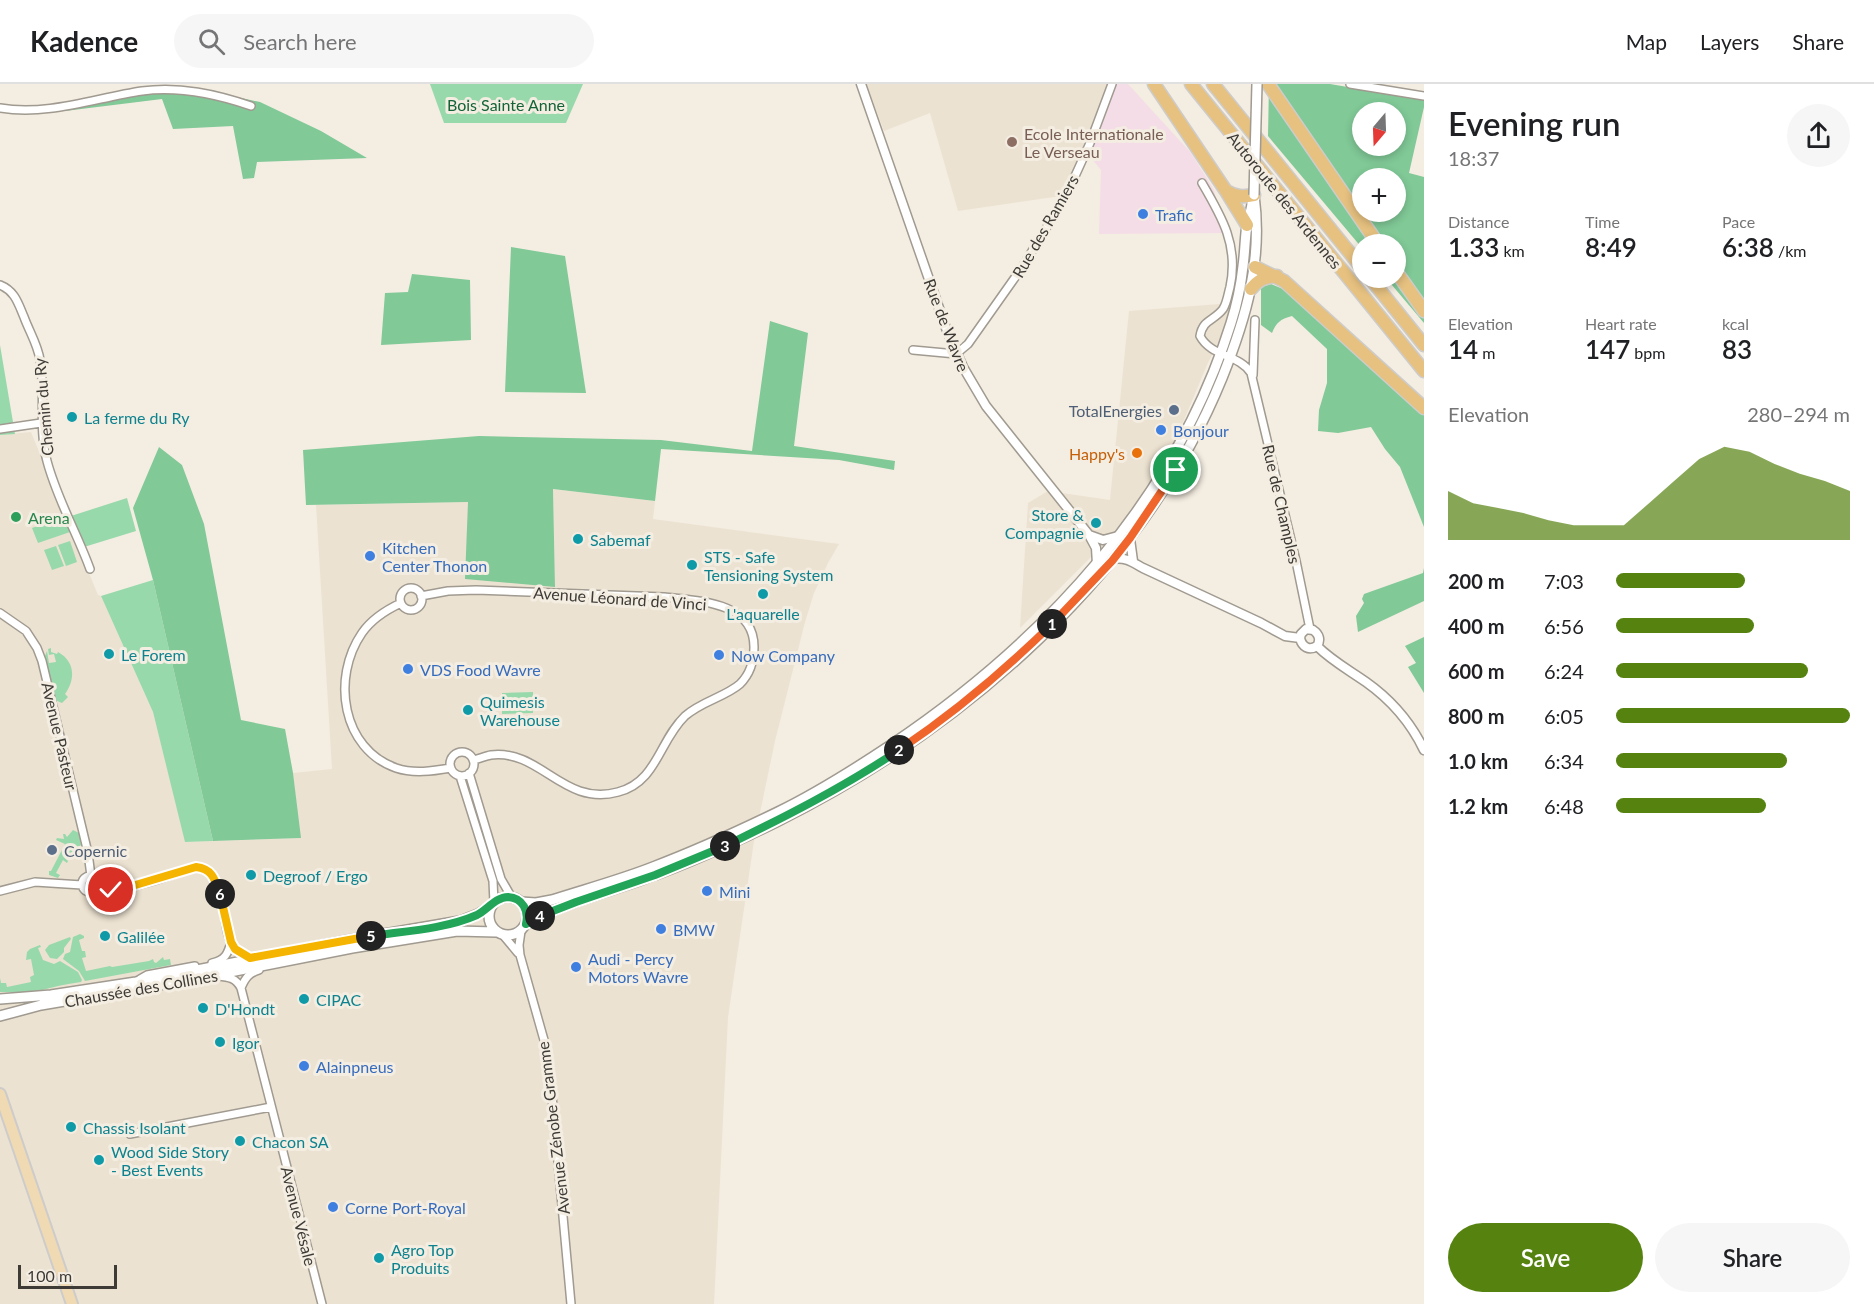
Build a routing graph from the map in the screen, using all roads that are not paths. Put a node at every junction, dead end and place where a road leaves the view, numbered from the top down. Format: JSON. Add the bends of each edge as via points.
{"nodes":[{"id":1,"x":861,"y":84,"type":"edge"},
{"id":2,"x":1112,"y":84,"type":"edge"},
{"id":3,"x":1154,"y":84,"type":"edge"},
{"id":4,"x":1191,"y":84,"type":"edge"},
{"id":5,"x":1213,"y":84,"type":"edge"},
{"id":6,"x":1257,"y":84,"type":"edge"},
{"id":7,"x":1268,"y":84,"type":"edge"},
{"id":8,"x":1350,"y":84,"type":"edge"},
{"id":9,"x":1383,"y":87,"type":"edge"},
{"id":10,"x":1424,"y":96,"type":"edge"},
{"id":11,"x":251,"y":106,"type":"dead end"},
{"id":12,"x":0,"y":108,"type":"edge"},
{"id":13,"x":1202,"y":183,"type":"dead end"},
{"id":14,"x":1226,"y":191,"type":"junction"},
{"id":15,"x":1248,"y":196,"type":"junction"},
{"id":16,"x":1254,"y":211,"type":"junction"},
{"id":17,"x":1247,"y":225,"type":"junction"},
{"id":18,"x":1371,"y":234,"type":"edge"},
{"id":19,"x":1352,"y":256,"type":"edge"},
{"id":20,"x":1255,"y":267,"type":"junction"},
{"id":21,"x":1277,"y":276,"type":"junction"},
{"id":22,"x":0,"y":285,"type":"edge"},
{"id":23,"x":1406,"y":286,"type":"edge"},
{"id":24,"x":1378,"y":288,"type":"edge"},
{"id":25,"x":1251,"y":290,"type":"junction"},
{"id":26,"x":1424,"y":311,"type":"edge"},
{"id":27,"x":1255,"y":320,"type":"dead end"},
{"id":28,"x":1424,"y":345,"type":"edge"},
{"id":29,"x":913,"y":350,"type":"dead end"},
{"id":30,"x":1220,"y":353,"type":"junction"},
{"id":31,"x":956,"y":354,"type":"junction"},
{"id":32,"x":1230,"y":357,"type":"junction"},
{"id":33,"x":1424,"y":371,"type":"edge"},
{"id":34,"x":1253,"y":379,"type":"junction"},
{"id":35,"x":1424,"y":408,"type":"edge"},
{"id":36,"x":42,"y":423,"type":"junction"},
{"id":37,"x":0,"y":429,"type":"edge"},
{"id":38,"x":1089,"y":535,"type":"junction"},
{"id":39,"x":1127,"y":535,"type":"junction"},
{"id":40,"x":1110,"y":555,"type":"junction"},
{"id":41,"x":1133,"y":561,"type":"junction"},
{"id":42,"x":1097,"y":564,"type":"junction"},
{"id":43,"x":90,"y":569,"type":"dead end"},
{"id":44,"x":421,"y":596,"type":"junction"},
{"id":45,"x":401,"y":603,"type":"junction"},
{"id":46,"x":0,"y":613,"type":"edge"},
{"id":47,"x":1310,"y":629,"type":"junction"},
{"id":48,"x":1300,"y":638,"type":"junction"},
{"id":49,"x":1317,"y":646,"type":"junction"},
{"id":50,"x":1424,"y":750,"type":"edge"},
{"id":51,"x":473,"y":760,"type":"junction"},
{"id":52,"x":451,"y":768,"type":"junction"},
{"id":53,"x":469,"y":773,"type":"junction"},
{"id":54,"x":460,"y":776,"type":"junction"},
{"id":55,"x":91,"y":876,"type":"junction"},
{"id":56,"x":82,"y":885,"type":"junction"},
{"id":57,"x":97,"y":887,"type":"junction"},
{"id":58,"x":0,"y":891,"type":"edge"},
{"id":59,"x":517,"y":900,"type":"junction"},
{"id":60,"x":493,"y":905,"type":"junction"},
{"id":61,"x":523,"y":927,"type":"junction"},
{"id":62,"x":500,"y":933,"type":"junction"},
{"id":63,"x":231,"y":942,"type":"junction"},
{"id":64,"x":329,"y":952,"type":"junction"},
{"id":65,"x":520,"y":955,"type":"junction"},
{"id":66,"x":250,"y":958,"type":"junction"},
{"id":67,"x":206,"y":977,"type":"junction"},
{"id":68,"x":136,"y":982,"type":"junction"},
{"id":69,"x":241,"y":988,"type":"junction"},
{"id":70,"x":0,"y":999,"type":"edge"},
{"id":71,"x":0,"y":1016,"type":"edge"},
{"id":72,"x":0,"y":1094,"type":"edge"},
{"id":73,"x":271,"y":1107,"type":"junction"},
{"id":74,"x":130,"y":1134,"type":"dead end"},
{"id":75,"x":72,"y":1304,"type":"edge"},
{"id":76,"x":322,"y":1304,"type":"edge"},
{"id":77,"x":571,"y":1304,"type":"edge"}],
"edges":[{"from":1,"to":31,"type":"street","name":"Rue de Wavre"},
{"from":2,"to":31,"type":"street","name":"Rue des Ramiers","via":[[1066,196],[1021,269],[968,344]]},
{"from":3,"to":14,"type":"highway"},
{"from":4,"to":33,"type":"highway","name":"Autoroute des Ardennes"},
{"from":5,"to":19,"type":"highway","name":"Autoroute des Ardennes"},
{"from":6,"to":15,"type":"main road","bridge":true},
{"from":7,"to":18,"type":"highway"},
{"from":8,"to":9,"type":"street"},
{"from":9,"to":10,"type":"street"},
{"from":11,"to":12,"type":"street","via":[[207,93],[173,89],[143,91],[87,104]]},
{"from":13,"to":30,"type":"street","via":[[1221,214],[1231,248],[1233,274],[1227,301],[1204,324],[1200,336],[1206,346]]},
{"from":14,"to":15,"type":"highway"},
{"from":14,"to":17,"type":"highway"},
{"from":15,"to":16,"type":"main road"},
{"from":16,"to":17,"type":"main road"},
{"from":16,"to":20,"type":"main road","via":[[1250,257]]},
{"from":17,"to":30,"type":"main road","via":[[1237,301]]},
{"from":20,"to":21,"type":"highway"},
{"from":20,"to":25,"type":"main road"},
{"from":21,"to":25,"type":"highway","via":[[1258,281]]},
{"from":21,"to":35,"type":"highway"},
{"from":22,"to":36,"type":"street","name":"Chemin du Ry","via":[[16,297],[39,353]]},
{"from":23,"to":26,"type":"highway"},
{"from":24,"to":28,"type":"highway"},
{"from":25,"to":32,"type":"main road"},
{"from":27,"to":34,"type":"street","name":"Rue de Champles"},
{"from":29,"to":31,"type":"street"},
{"from":30,"to":32,"type":"street"},
{"from":30,"to":39,"type":"main road","via":[[1184,437]]},
{"from":31,"to":38,"type":"street","name":"Rue de Wavre","via":[[986,406]]},
{"from":32,"to":34,"type":"street","via":[[1247,367]]},
{"from":32,"to":39,"type":"main road","via":[[1186,453],[1166,486]]},
{"from":34,"to":47,"type":"street","name":"Rue de Champles"},
{"from":36,"to":37,"type":"street"},
{"from":36,"to":43,"type":"street","name":"Chemin du Ry","via":[[43,447],[51,474]]},
{"from":38,"to":39,"type":"street","via":[[1109,540]]},
{"from":38,"to":42,"type":"street","name":"Rue de Wavre","via":[[1096,548]]},
{"from":39,"to":40,"type":"main road"},
{"from":39,"to":41,"type":"street"},
{"from":40,"to":41,"type":"street"},
{"from":40,"to":42,"type":"main road"},
{"from":40,"to":61,"type":"main road","via":[[1067,610],[1034,642],[960,706],[867,772],[776,822],[700,857],[554,910]]},
{"from":41,"to":48,"type":"street","via":[[1285,636]]},
{"from":42,"to":59,"type":"main road","via":[[1017,646],[956,698],[864,763],[780,811],[702,847],[552,900]]},
{"from":44,"to":45,"type":"street","name":"Avenue Léonard de Vinci","via":[[415,609],[406,609]]},
{"from":44,"to":45,"type":"street","name":"Avenue Léonard de Vinci","via":[[416,590],[406,590]]},
{"from":44,"to":51,"type":"street","name":"Avenue Léonard de Vinci","via":[[476,590],[679,599],[726,607],[739,615],[752,633],[754,657],[749,672],[739,684],[684,717],[646,776],[620,792],[590,795],[509,756]]},
{"from":45,"to":52,"type":"street","name":"Avenue Léonard de Vinci","via":[[373,621],[354,647],[345,676],[347,711],[363,746],[378,759],[413,772]]},
{"from":46,"to":55,"type":"street","name":"Avenue Pasteur","via":[[26,631],[42,660]]},
{"from":47,"to":48,"type":"street"},
{"from":47,"to":49,"type":"street","name":"Rue de Champles","via":[[1318,636]]},
{"from":48,"to":49,"type":"street","via":[[1306,648]]},
{"from":49,"to":50,"type":"street","via":[[1390,704],[1408,723]]},
{"from":51,"to":52,"type":"street","name":"Avenue Léonard de Vinci","via":[[467,753],[459,753],[452,758]]},
{"from":51,"to":53,"type":"street"},
{"from":52,"to":54,"type":"street"},
{"from":53,"to":54,"type":"street"},
{"from":53,"to":59,"type":"street","via":[[501,879]]},
{"from":54,"to":60,"type":"street","via":[[493,881]]},
{"from":55,"to":56,"type":"street"},
{"from":55,"to":57,"type":"street"},
{"from":56,"to":57,"type":"street","via":[[87,891]]},
{"from":56,"to":58,"type":"street","via":[[35,882]]},
{"from":57,"to":63,"type":"street","via":[[124,888],[204,868],[214,878]]},
{"from":59,"to":60,"type":"main road","via":[[502,898]]},
{"from":59,"to":61,"type":"main road","via":[[527,912]]},
{"from":60,"to":62,"type":"main road","via":[[489,917],[492,928]]},
{"from":60,"to":66,"type":"main road","name":"Chaussée des Collines","via":[[460,921]]},
{"from":61,"to":62,"type":"main road","via":[[509,936]]},
{"from":61,"to":65,"type":"street","name":"Avenue Zénobe Gramme"},
{"from":62,"to":64,"type":"main road","name":"Chaussée des Collines","via":[[457,931]]},
{"from":62,"to":65,"type":"street","name":"Avenue Zénobe Gramme"},
{"from":63,"to":66,"type":"street"},
{"from":63,"to":68,"type":"street","via":[[221,961],[147,975]]},
{"from":64,"to":67,"type":"main road","name":"Chaussée des Collines"},
{"from":64,"to":69,"type":"street","via":[[312,960],[250,972]]},
{"from":65,"to":77,"type":"street","name":"Avenue Zénobe Gramme","via":[[544,1040],[551,1085]]},
{"from":66,"to":68,"type":"main road","name":"Chaussée des Collines"},
{"from":67,"to":69,"type":"street","via":[[232,978]]},
{"from":67,"to":71,"type":"main road","name":"Chaussée des Collines","via":[[41,1005]]},
{"from":68,"to":70,"type":"main road","name":"Chaussée des Collines"},
{"from":69,"to":73,"type":"street","name":"Avenue Vésale"},
{"from":72,"to":75,"type":"main road"},
{"from":73,"to":74,"type":"street"},
{"from":73,"to":76,"type":"street","name":"Avenue Vésale"}]}
